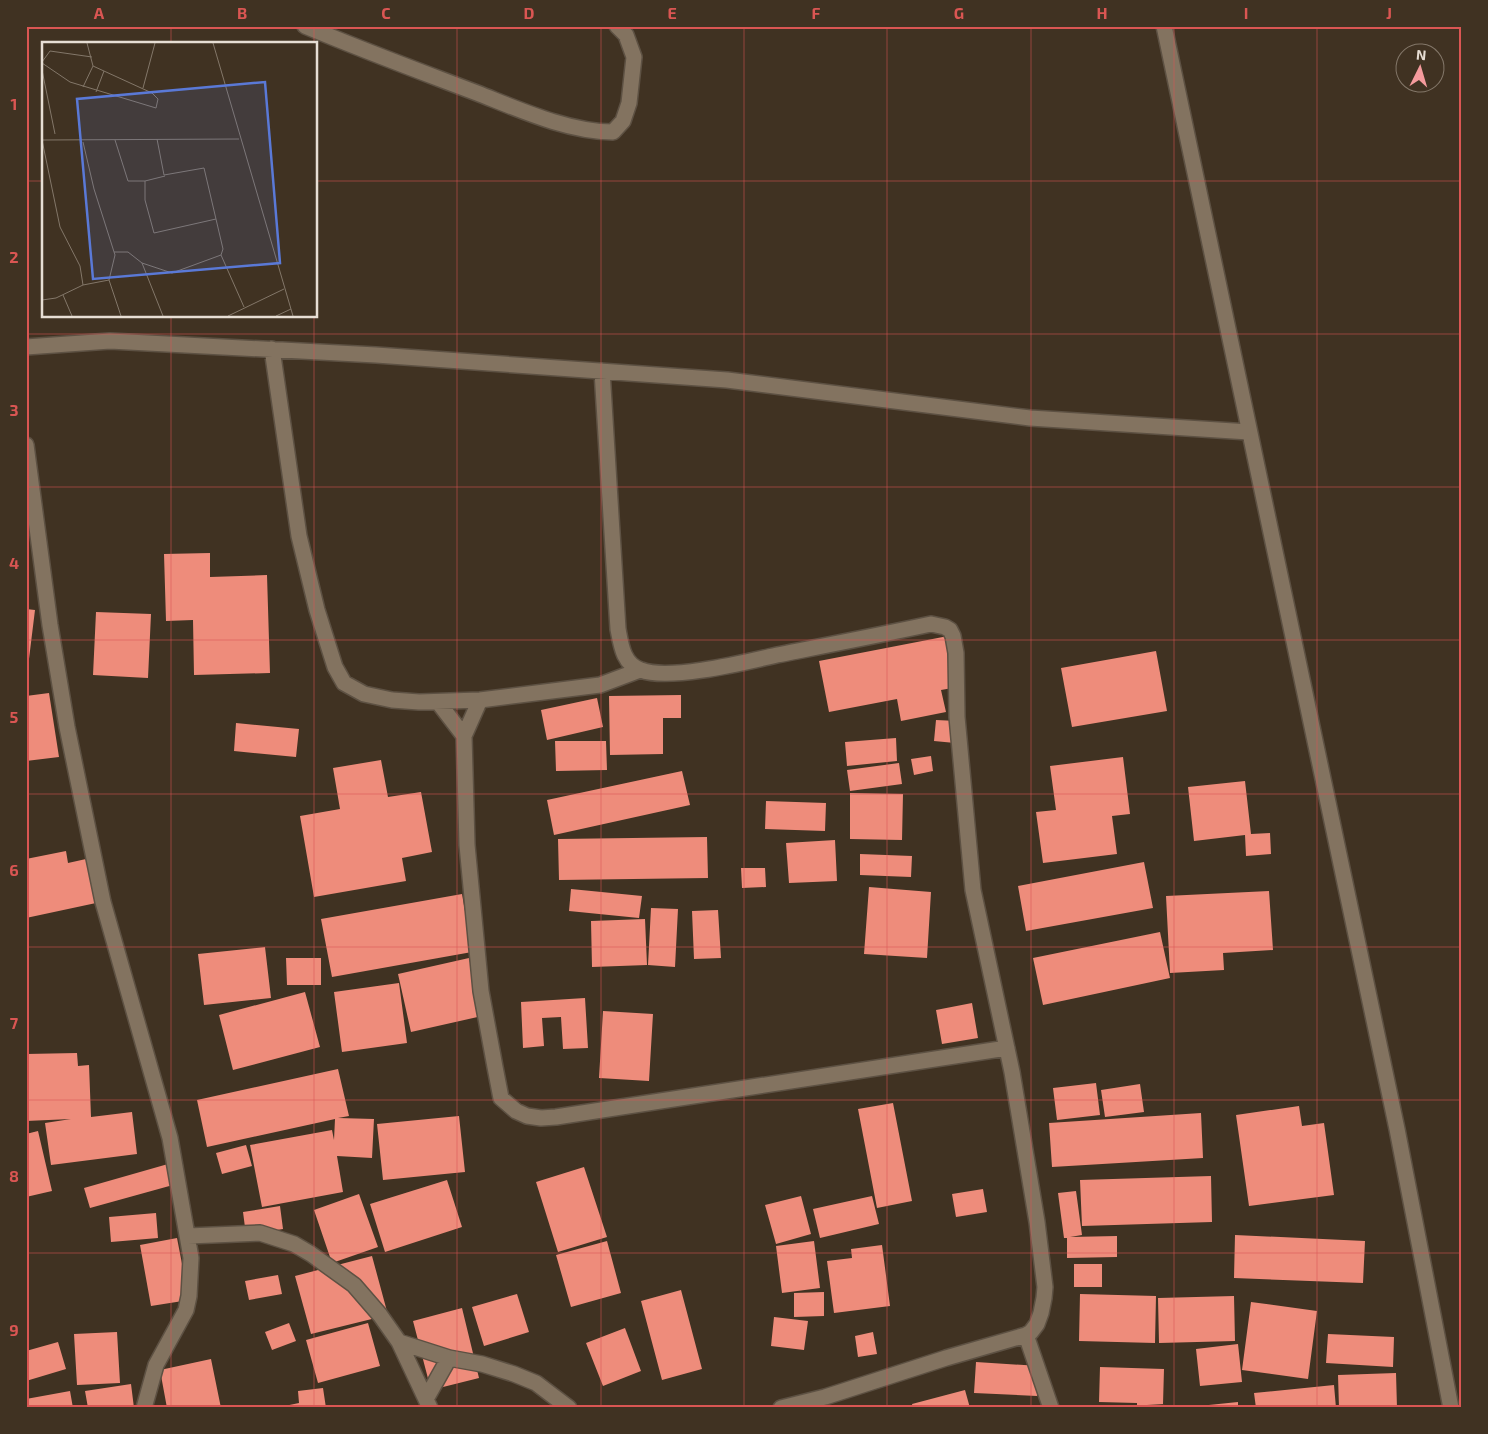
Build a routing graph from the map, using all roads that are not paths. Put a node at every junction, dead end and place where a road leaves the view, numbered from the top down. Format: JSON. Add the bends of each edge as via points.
{"nodes":[{"id":1,"x":305,"y":26,"type":"edge"},
{"id":2,"x":617,"y":26,"type":"edge"},
{"id":3,"x":1164,"y":26,"type":"edge"},
{"id":4,"x":26,"y":347,"type":"edge"},
{"id":5,"x":272,"y":349,"type":"junction"},
{"id":6,"x":602,"y":372,"type":"junction"},
{"id":7,"x":1249,"y":432,"type":"junction"},
{"id":8,"x":26,"y":445,"type":"edge"},
{"id":9,"x":640,"y":670,"type":"junction"},
{"id":10,"x":480,"y":700,"type":"junction"},
{"id":11,"x":438,"y":702,"type":"junction"},
{"id":12,"x":464,"y":736,"type":"junction"},
{"id":13,"x":1007,"y":1048,"type":"junction"},
{"id":14,"x":188,"y":1236,"type":"junction"},
{"id":15,"x":1026,"y":1335,"type":"junction"},
{"id":16,"x":399,"y":1342,"type":"junction"},
{"id":17,"x":449,"y":1358,"type":"junction"},
{"id":18,"x":428,"y":1404,"type":"edge"},
{"id":19,"x":144,"y":1408,"type":"edge"},
{"id":20,"x":569,"y":1408,"type":"edge"},
{"id":21,"x":781,"y":1408,"type":"edge"},
{"id":22,"x":1051,"y":1408,"type":"edge"},
{"id":23,"x":1451,"y":1408,"type":"edge"}],
"edges":[{"from":1,"to":2,"type":"street","via":[[519,109],[568,125],[612,132],[623,121],[629,102],[634,57],[626,35]]},
{"from":3,"to":7,"type":"street"},
{"from":4,"to":5,"type":"street","via":[[110,340]]},
{"from":5,"to":6,"type":"street"},
{"from":5,"to":11,"type":"street","via":[[299,536],[335,667],[344,683],[364,694],[392,700]]},
{"from":6,"to":7,"type":"street","via":[[727,380],[1030,418]]},
{"from":6,"to":9,"type":"street","via":[[618,629],[628,662]]},
{"from":7,"to":23,"type":"street","via":[[1397,1129]]},
{"from":8,"to":14,"type":"street","via":[[67,727],[104,902],[170,1138]]},
{"from":9,"to":10,"type":"street","via":[[600,685]]},
{"from":9,"to":13,"type":"street","via":[[663,674],[718,667],[931,624],[950,630],[956,652],[957,717],[973,890]]},
{"from":10,"to":11,"type":"street"},
{"from":10,"to":12,"type":"street"},
{"from":11,"to":12,"type":"street"},
{"from":12,"to":13,"type":"street","via":[[467,845],[481,991],[501,1098],[516,1111],[527,1116],[556,1117]]},
{"from":13,"to":15,"type":"street","via":[[1037,1222],[1044,1288],[1038,1324]]},
{"from":14,"to":16,"type":"street","via":[[260,1233],[294,1244],[354,1285]]},
{"from":14,"to":19,"type":"street","via":[[191,1258],[186,1310],[156,1365]]},
{"from":15,"to":21,"type":"street"},
{"from":15,"to":22,"type":"street"},
{"from":16,"to":17,"type":"street"},
{"from":16,"to":18,"type":"street"},
{"from":17,"to":18,"type":"street"},
{"from":17,"to":20,"type":"street","via":[[514,1374],[536,1384]]}]}
